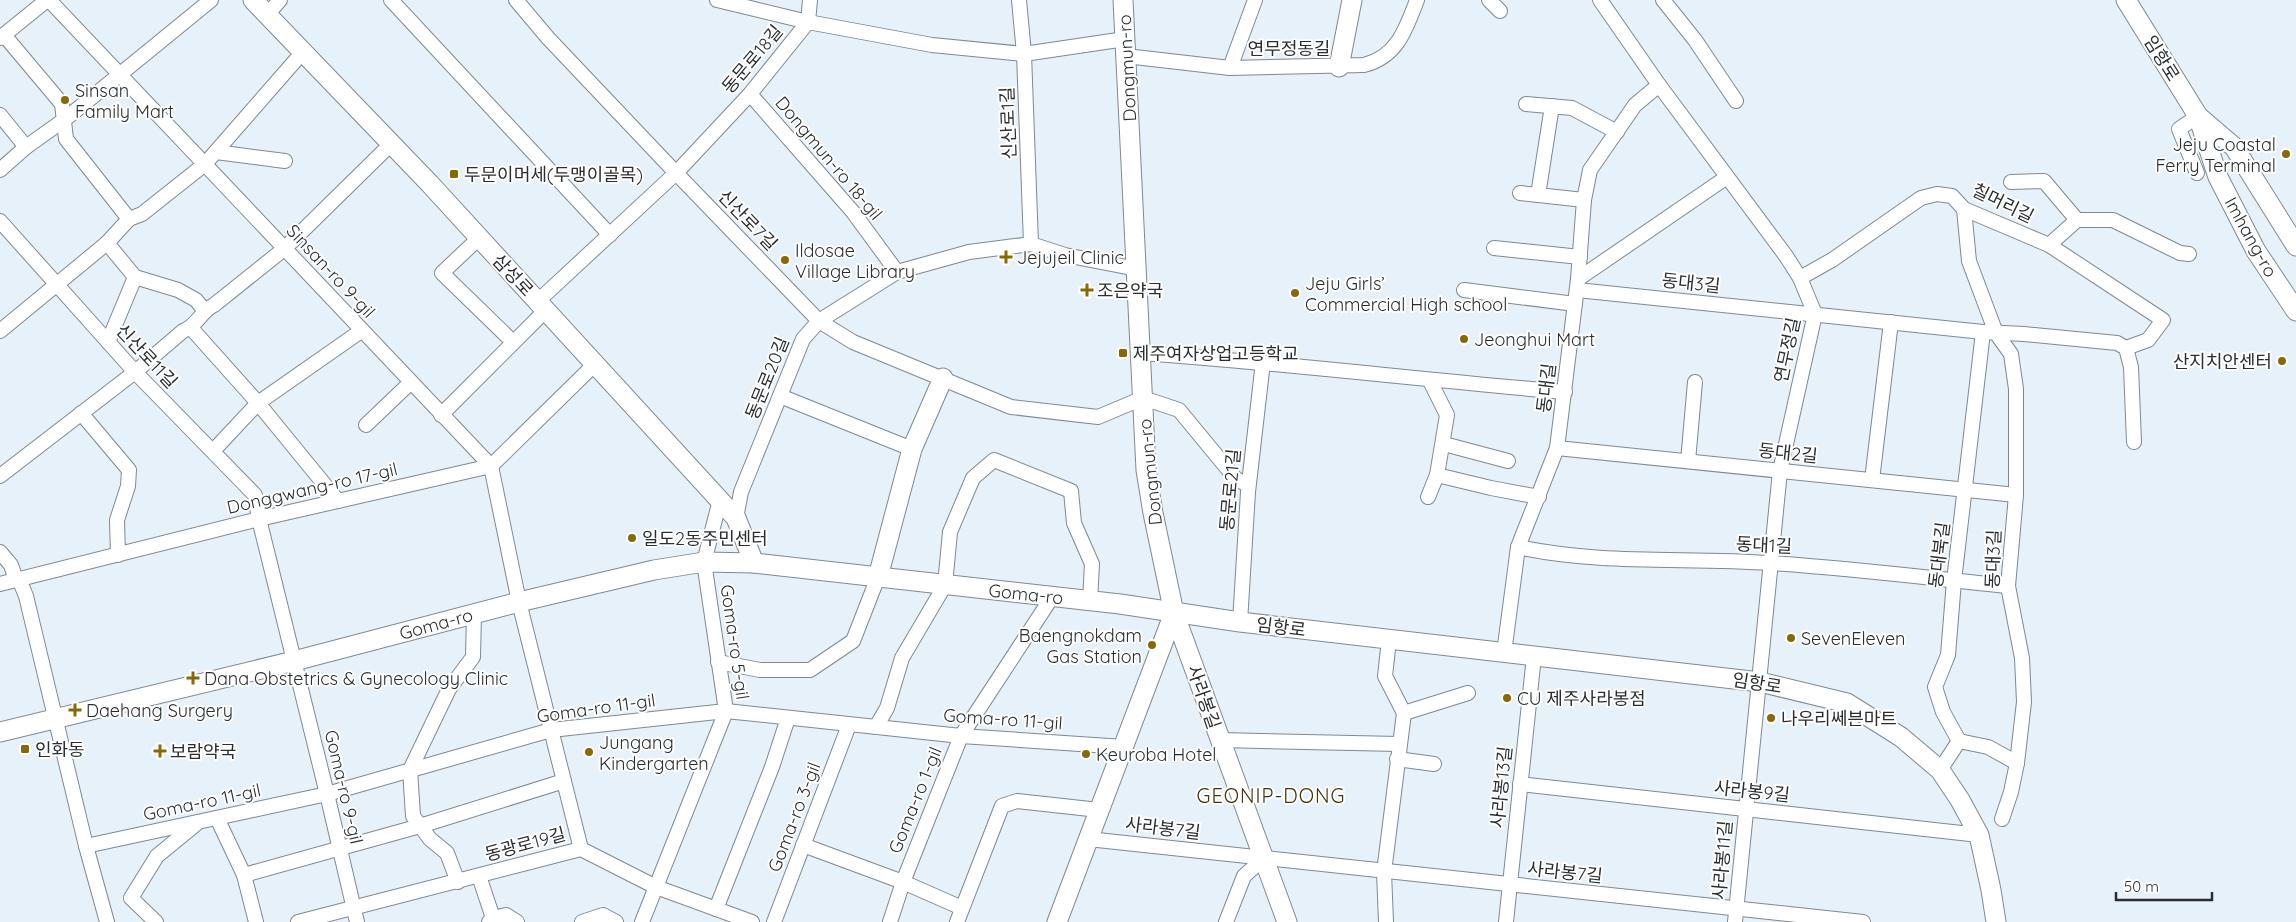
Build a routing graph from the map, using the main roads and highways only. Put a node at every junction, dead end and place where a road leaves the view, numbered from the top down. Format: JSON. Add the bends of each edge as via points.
{"nodes":[{"id":1,"x":253,"y":0,"type":"edge"},
{"id":2,"x":1123,"y":0,"type":"edge"},
{"id":3,"x":1352,"y":0,"type":"edge"},
{"id":4,"x":2126,"y":0,"type":"edge"},
{"id":5,"x":1339,"y":67,"type":"road end"},
{"id":6,"x":2198,"y":116,"type":"junction"},
{"id":7,"x":2296,"y":246,"type":"edge"},
{"id":8,"x":2296,"y":311,"type":"edge"},
{"id":9,"x":943,"y":378,"type":"road end"},
{"id":10,"x":754,"y":563,"type":"junction"},
{"id":11,"x":878,"y":577,"type":"junction"},
{"id":12,"x":1174,"y":612,"type":"junction"},
{"id":13,"x":0,"y":732,"type":"edge"},
{"id":14,"x":1057,"y":922,"type":"edge"},
{"id":15,"x":1287,"y":922,"type":"edge"},
{"id":16,"x":1996,"y":922,"type":"edge"}],
"edges":[{"from":1,"to":10,"type":"main road","name":"삼성로","via":[[542,305],[720,500],[736,518]]},
{"from":2,"to":12,"type":"main road","name":"Dongmun-ro","via":[[1146,470]]},
{"from":3,"to":5,"type":"main road"},
{"from":4,"to":6,"type":"main road","name":"임항로"},
{"from":6,"to":7,"type":"main road","name":"Imhang-ro","via":[[2234,147]]},
{"from":6,"to":8,"type":"main road","name":"Imhang-ro","via":[[2222,185],[2256,251]]},
{"from":9,"to":11,"type":"main road","via":[[912,449]]},
{"from":10,"to":11,"type":"main road","name":"Goma-ro"},
{"from":10,"to":13,"type":"main road","name":"Goma-ro","via":[[704,562],[654,570]]},
{"from":11,"to":12,"type":"main road","name":"Goma-ro"},
{"from":12,"to":14,"type":"main road"},
{"from":12,"to":15,"type":"main road","name":"사라봉길"},
{"from":12,"to":16,"type":"main road","name":"임항로","via":[[1760,682],[1847,703],[1900,737],[1940,770],[1979,835]]}]}
